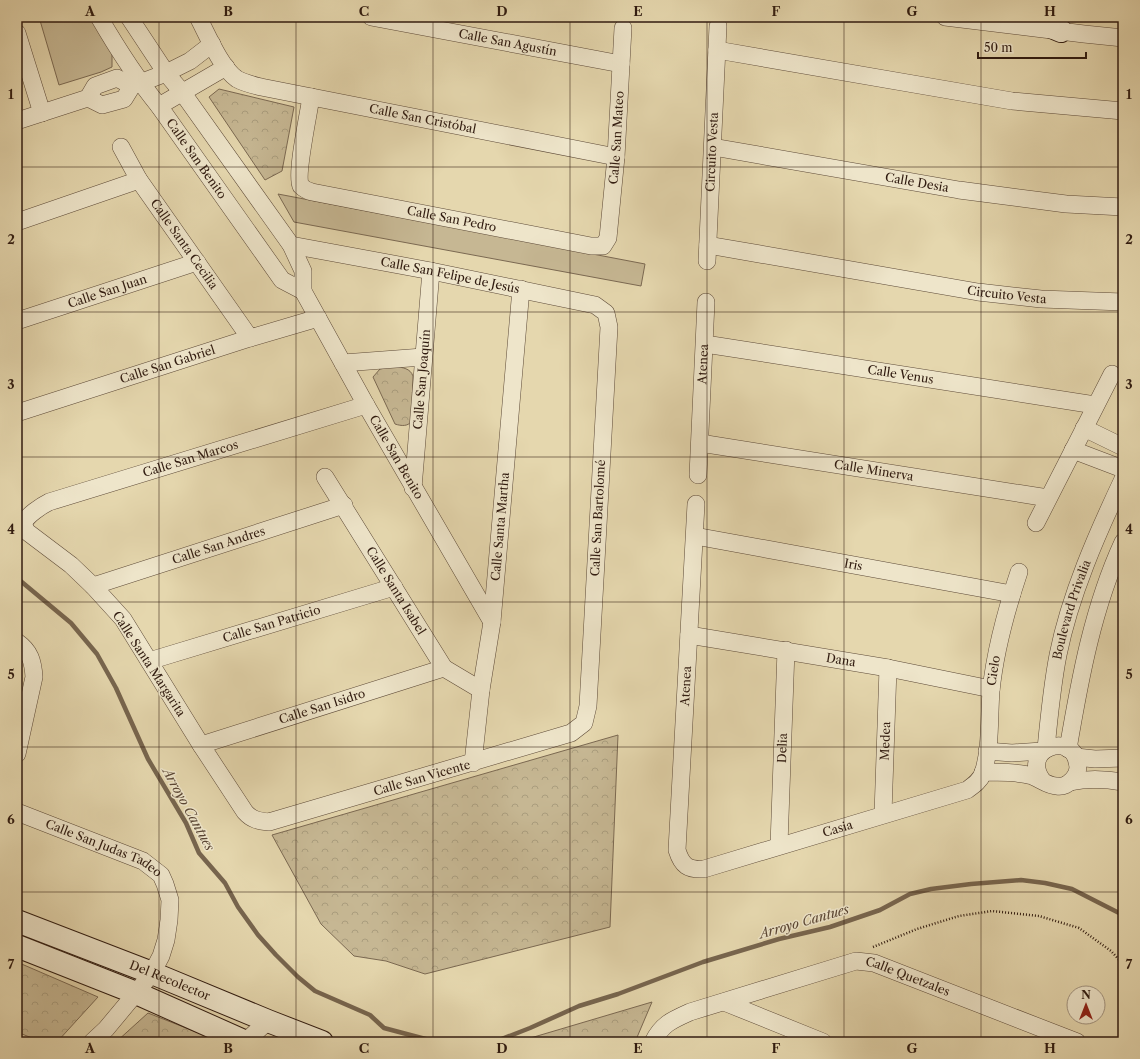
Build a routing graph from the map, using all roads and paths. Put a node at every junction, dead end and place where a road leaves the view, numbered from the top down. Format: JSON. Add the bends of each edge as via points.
{"nodes":[{"id":1,"x":99,"y":17,"type":"edge"},
{"id":2,"x":129,"y":17,"type":"edge"},
{"id":3,"x":198,"y":17,"type":"edge"},
{"id":4,"x":371,"y":17,"type":"edge"},
{"id":5,"x":945,"y":17,"type":"edge"},
{"id":6,"x":1028,"y":17,"type":"edge"},
{"id":7,"x":718,"y":26,"type":"dead end"},
{"id":8,"x":623,"y":28,"type":"dead end"},
{"id":9,"x":1061,"y":31,"type":"junction"},
{"id":10,"x":17,"y":33,"type":"edge"},
{"id":11,"x":1123,"y":38,"type":"edge"},
{"id":12,"x":212,"y":44,"type":"junction"},
{"id":13,"x":717,"y":50,"type":"junction"},
{"id":14,"x":621,"y":64,"type":"junction"},
{"id":15,"x":229,"y":71,"type":"junction"},
{"id":16,"x":166,"y":73,"type":"junction"},
{"id":17,"x":136,"y":85,"type":"junction"},
{"id":18,"x":182,"y":92,"type":"junction"},
{"id":19,"x":311,"y":97,"type":"junction"},
{"id":20,"x":159,"y":106,"type":"junction"},
{"id":21,"x":1123,"y":111,"type":"edge"},
{"id":22,"x":42,"y":113,"type":"junction"},
{"id":23,"x":17,"y":121,"type":"edge"},
{"id":24,"x":712,"y":147,"type":"junction"},
{"id":25,"x":121,"y":148,"type":"dead end"},
{"id":26,"x":616,"y":157,"type":"junction"},
{"id":27,"x":139,"y":180,"type":"junction"},
{"id":28,"x":1123,"y":207,"type":"edge"},
{"id":29,"x":17,"y":222,"type":"edge"},
{"id":30,"x":291,"y":245,"type":"junction"},
{"id":31,"x":603,"y":246,"type":"joint"},
{"id":32,"x":197,"y":262,"type":"junction"},
{"id":33,"x":431,"y":271,"type":"junction"},
{"id":34,"x":521,"y":289,"type":"junction"},
{"id":35,"x":303,"y":291,"type":"junction"},
{"id":36,"x":706,"y":302,"type":"dead end"},
{"id":37,"x":1123,"y":302,"type":"edge"},
{"id":38,"x":606,"y":313,"type":"joint"},
{"id":39,"x":318,"y":318,"type":"junction"},
{"id":40,"x":17,"y":321,"type":"edge"},
{"id":41,"x":250,"y":338,"type":"junction"},
{"id":42,"x":705,"y":344,"type":"junction"},
{"id":43,"x":423,"y":356,"type":"junction"},
{"id":44,"x":343,"y":363,"type":"junction"},
{"id":45,"x":1112,"y":374,"type":"dead end"},
{"id":46,"x":366,"y":405,"type":"junction"},
{"id":47,"x":1096,"y":405,"type":"junction"},
{"id":48,"x":17,"y":413,"type":"edge"},
{"id":49,"x":1084,"y":428,"type":"junction"},
{"id":50,"x":700,"y":443,"type":"junction"},
{"id":51,"x":1123,"y":446,"type":"edge"},
{"id":52,"x":1073,"y":450,"type":"junction"},
{"id":53,"x":1123,"y":469,"type":"edge"},
{"id":54,"x":698,"y":475,"type":"dead end"},
{"id":55,"x":325,"y":477,"type":"dead end"},
{"id":56,"x":1123,"y":479,"type":"edge"},
{"id":57,"x":413,"y":488,"type":"junction"},
{"id":58,"x":1048,"y":498,"type":"junction"},
{"id":59,"x":696,"y":504,"type":"dead end"},
{"id":60,"x":344,"y":505,"type":"junction"},
{"id":61,"x":1036,"y":523,"type":"dead end"},
{"id":62,"x":24,"y":524,"type":"joint"},
{"id":63,"x":695,"y":536,"type":"junction"},
{"id":64,"x":1123,"y":542,"type":"edge"},
{"id":65,"x":1019,"y":572,"type":"dead end"},
{"id":66,"x":93,"y":586,"type":"junction"},
{"id":67,"x":394,"y":587,"type":"junction"},
{"id":68,"x":1012,"y":594,"type":"junction"},
{"id":69,"x":492,"y":622,"type":"junction"},
{"id":70,"x":689,"y":635,"type":"junction"},
{"id":71,"x":17,"y":642,"type":"edge"},
{"id":72,"x":786,"y":650,"type":"junction"},
{"id":73,"x":149,"y":661,"type":"junction"},
{"id":74,"x":444,"y":668,"type":"junction"},
{"id":75,"x":888,"y":668,"type":"junction"},
{"id":76,"x":991,"y":689,"type":"junction"},
{"id":77,"x":481,"y":690,"type":"junction"},
{"id":78,"x":584,"y":723,"type":"joint"},
{"id":79,"x":201,"y":745,"type":"junction"},
{"id":80,"x":1044,"y":750,"type":"junction"},
{"id":81,"x":987,"y":751,"type":"junction"},
{"id":82,"x":1072,"y":753,"type":"junction"},
{"id":83,"x":17,"y":754,"type":"edge"},
{"id":84,"x":1123,"y":758,"type":"edge"},
{"id":85,"x":473,"y":763,"type":"junction"},
{"id":86,"x":983,"y":772,"type":"junction"},
{"id":87,"x":1042,"y":780,"type":"junction"},
{"id":88,"x":1070,"y":782,"type":"junction"},
{"id":89,"x":1123,"y":782,"type":"edge"},
{"id":90,"x":17,"y":812,"type":"edge"},
{"id":91,"x":883,"y":814,"type":"junction"},
{"id":92,"x":256,"y":821,"type":"joint"},
{"id":93,"x":778,"y":845,"type":"junction"},
{"id":94,"x":685,"y":865,"type":"joint"},
{"id":95,"x":17,"y":920,"type":"edge"},
{"id":96,"x":17,"y":946,"type":"edge"},
{"id":97,"x":856,"y":961,"type":"junction"},
{"id":98,"x":1123,"y":964,"type":"edge"},
{"id":99,"x":152,"y":973,"type":"junction"},
{"id":100,"x":136,"y":993,"type":"junction"},
{"id":101,"x":724,"y":1002,"type":"junction"},
{"id":102,"x":268,"y":1021,"type":"junction"},
{"id":103,"x":92,"y":1042,"type":"edge"},
{"id":104,"x":246,"y":1042,"type":"edge"},
{"id":105,"x":322,"y":1042,"type":"edge"},
{"id":106,"x":653,"y":1042,"type":"edge"},
{"id":107,"x":824,"y":1042,"type":"edge"},
{"id":108,"x":1077,"y":1042,"type":"edge"}],
"edges":[{"from":1,"to":17,"type":"street","name":"Calle San Benito"},
{"from":2,"to":16,"type":"street","name":"Calle San Benito"},
{"from":3,"to":12,"type":"street"},
{"from":4,"to":14,"type":"street","name":"Calle San Agustín"},
{"from":5,"to":9,"type":"street"},
{"from":6,"to":9,"type":"street"},
{"from":7,"to":13,"type":"street","name":"Circuito Vesta"},
{"from":8,"to":14,"type":"street","name":"Calle San Mateo"},
{"from":9,"to":11,"type":"street"},
{"from":10,"to":22,"type":"street"},
{"from":12,"to":15,"type":"street"},
{"from":12,"to":16,"type":"street","via":[[190,61]]},
{"from":13,"to":21,"type":"street","via":[[1012,101]]},
{"from":13,"to":24,"type":"street","name":"Circuito Vesta"},
{"from":14,"to":26,"type":"street","name":"Calle San Mateo"},
{"from":15,"to":18,"type":"street"},
{"from":15,"to":19,"type":"street","name":"Calle San Cristóbal","via":[[243,82]]},
{"from":16,"to":17,"type":"street"},
{"from":16,"to":18,"type":"street","name":"Calle San Benito"},
{"from":17,"to":20,"type":"street","name":"Calle San Benito"},
{"from":17,"to":22,"type":"street","via":[[117,78],[95,86],[88,98]]},
{"from":18,"to":20,"type":"street"},
{"from":18,"to":30,"type":"street","name":"Calle San Benito"},
{"from":19,"to":26,"type":"street","name":"Calle San Cristóbal"},
{"from":19,"to":31,"type":"street","name":"Calle San Pedro","via":[[299,173],[301,186],[306,190],[591,246]]},
{"from":20,"to":35,"type":"street","name":"Calle San Benito","via":[[282,280]]},
{"from":22,"to":23,"type":"street"},
{"from":24,"to":28,"type":"street","name":"Calle Desia","via":[[959,190],[1066,204]]},
{"from":24,"to":37,"type":"street","name":"Circuito Vesta","via":[[707,253],[978,292],[1041,299]]},
{"from":25,"to":27,"type":"street","name":"Calle Santa Cecilia"},
{"from":26,"to":31,"type":"street","name":"Calle San Mateo","via":[[608,238]]},
{"from":27,"to":29,"type":"street"},
{"from":27,"to":32,"type":"street","name":"Calle Santa Cecilia"},
{"from":30,"to":33,"type":"street","name":"Calle San Felipe de Jesús"},
{"from":30,"to":35,"type":"street","name":"Calle San Benito","via":[[303,271]]},
{"from":32,"to":40,"type":"street","name":"Calle San Juan"},
{"from":32,"to":41,"type":"street","name":"Calle Santa Cecilia"},
{"from":33,"to":34,"type":"street","name":"Calle San Felipe de Jesús"},
{"from":33,"to":43,"type":"street","name":"Calle San Joaquín"},
{"from":34,"to":38,"type":"street","name":"Calle San Felipe de Jesús","via":[[595,305]]},
{"from":34,"to":69,"type":"street","name":"Calle Santa Martha"},
{"from":35,"to":39,"type":"street","name":"Calle San Benito"},
{"from":36,"to":42,"type":"street","name":"Atenea"},
{"from":38,"to":78,"type":"street","name":"Calle San Bartolomé","via":[[609,327],[588,706]]},
{"from":39,"to":41,"type":"street","name":"Calle San Gabriel"},
{"from":39,"to":44,"type":"street","name":"Calle San Benito"},
{"from":41,"to":48,"type":"street","name":"Calle San Gabriel"},
{"from":42,"to":47,"type":"street","name":"Calle Venus"},
{"from":42,"to":50,"type":"street","name":"Atenea"},
{"from":43,"to":44,"type":"street"},
{"from":43,"to":57,"type":"street","name":"Calle San Joaquín"},
{"from":44,"to":46,"type":"street","name":"Calle San Benito"},
{"from":45,"to":47,"type":"street"},
{"from":46,"to":57,"type":"street","name":"Calle San Benito"},
{"from":46,"to":62,"type":"street","name":"Calle San Marcos","via":[[49,502],[39,507]]},
{"from":47,"to":49,"type":"street"},
{"from":49,"to":51,"type":"street"},
{"from":49,"to":52,"type":"street"},
{"from":50,"to":54,"type":"street","name":"Atenea"},
{"from":50,"to":58,"type":"street","name":"Calle Minerva"},
{"from":52,"to":53,"type":"street"},
{"from":52,"to":58,"type":"street"},
{"from":55,"to":60,"type":"street","name":"Calle Santa Isabel"},
{"from":56,"to":80,"type":"street","name":"Boulevard Privalia","via":[[1080,580],[1066,626],[1058,654]]},
{"from":57,"to":69,"type":"street","name":"Calle San Benito"},
{"from":58,"to":61,"type":"street"},
{"from":59,"to":63,"type":"street","name":"Atenea"},
{"from":60,"to":66,"type":"street","name":"Calle San Andres"},
{"from":60,"to":67,"type":"street","name":"Calle Santa Isabel"},
{"from":62,"to":66,"type":"street","name":"Calle Santa Margarita","via":[[26,531],[71,565]]},
{"from":63,"to":68,"type":"street","name":"Iris"},
{"from":63,"to":70,"type":"street","name":"Atenea"},
{"from":64,"to":82,"type":"street","name":"Boulevard Privalia","via":[[1091,631],[1079,686]]},
{"from":65,"to":68,"type":"street","name":"Cielo"},
{"from":66,"to":73,"type":"street","name":"Calle Santa Margarita","via":[[123,619]]},
{"from":67,"to":73,"type":"street","name":"Calle San Patricio"},
{"from":67,"to":74,"type":"street","name":"Calle Santa Isabel"},
{"from":68,"to":76,"type":"street","name":"Cielo"},
{"from":69,"to":77,"type":"street","name":"Calle Santa Martha"},
{"from":70,"to":72,"type":"street","name":"Dana"},
{"from":70,"to":94,"type":"street","name":"Atenea","via":[[678,850],[680,860]]},
{"from":71,"to":83,"type":"street","via":[[28,652],[34,668]]},
{"from":72,"to":75,"type":"street","name":"Dana"},
{"from":72,"to":93,"type":"street","name":"Delia"},
{"from":73,"to":79,"type":"street","name":"Calle Santa Margarita"},
{"from":74,"to":77,"type":"street","name":"Calle Santa Isabel"},
{"from":74,"to":79,"type":"street","name":"Calle San Isidro"},
{"from":75,"to":76,"type":"street","name":"Dana"},
{"from":75,"to":91,"type":"street","name":"Medea"},
{"from":76,"to":81,"type":"street","name":"Cielo"},
{"from":77,"to":85,"type":"street","name":"Calle Santa Martha"},
{"from":78,"to":85,"type":"street","name":"Calle San Vicente","via":[[571,733]]},
{"from":79,"to":92,"type":"street","name":"Calle Santa Margarita","via":[[244,812]]},
{"from":80,"to":81,"type":"street","via":[[1012,753]]},
{"from":80,"to":82,"type":"street","via":[[1057,745]]},
{"from":80,"to":87,"type":"street","via":[[1037,762],[1038,775]]},
{"from":81,"to":86,"type":"street","name":"Cielo"},
{"from":82,"to":84,"type":"street","via":[[1095,759]]},
{"from":82,"to":88,"type":"street","via":[[1078,762],[1077,773]]},
{"from":85,"to":92,"type":"street","name":"Calle San Vicente","via":[[269,822]]},
{"from":86,"to":87,"type":"street","via":[[1023,773]]},
{"from":86,"to":91,"type":"street","name":"Casia","via":[[980,780],[966,790]]},
{"from":87,"to":88,"type":"street","via":[[1056,787]]},
{"from":88,"to":89,"type":"street","via":[[1088,778]]},
{"from":90,"to":99,"type":"street","name":"Calle San Judas Tadeo","via":[[143,861],[161,876],[170,900],[169,920],[161,956]]},
{"from":91,"to":93,"type":"street","name":"Casia"},
{"from":93,"to":94,"type":"street","name":"Casia","via":[[704,868],[693,870]]},
{"from":95,"to":99,"type":"street","name":"Del Recolector"},
{"from":96,"to":100,"type":"street","name":"Del Recolector"},
{"from":97,"to":98,"type":"path","via":[[878,944],[917,929],[958,916],[992,911],[1039,916],[1079,928],[1112,951]]},
{"from":97,"to":101,"type":"street","name":"Calle Quetzales"},
{"from":97,"to":108,"type":"street","name":"Calle Quetzales","via":[[874,963]]},
{"from":99,"to":100,"type":"street","name":"Calle San Judas Tadeo"},
{"from":99,"to":102,"type":"street","name":"Del Recolector"},
{"from":100,"to":103,"type":"street","name":"Calle San Judas Tadeo"},
{"from":100,"to":104,"type":"street","name":"Del Recolector"},
{"from":101,"to":106,"type":"street","name":"Calle Quetzales","via":[[672,1020],[658,1033]]},
{"from":101,"to":107,"type":"street"},
{"from":102,"to":104,"type":"street"},
{"from":102,"to":105,"type":"street","name":"Del Recolector"}]}
